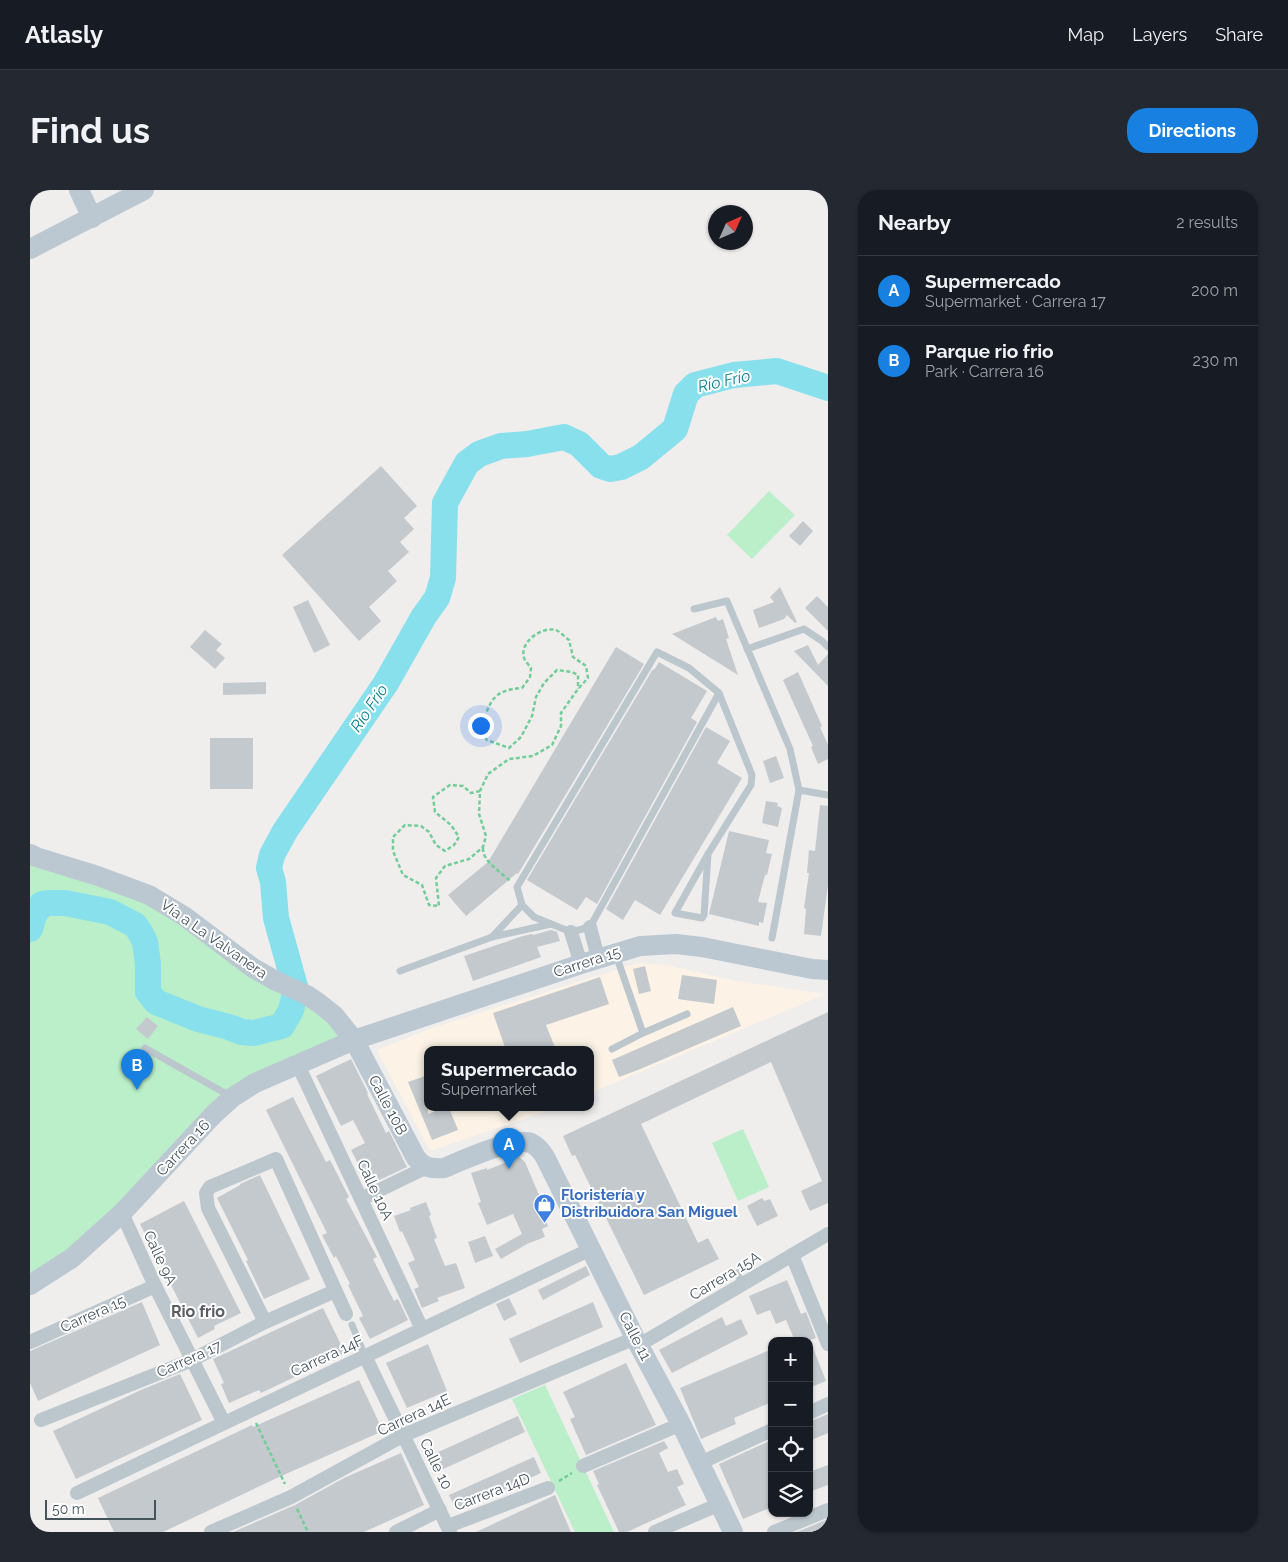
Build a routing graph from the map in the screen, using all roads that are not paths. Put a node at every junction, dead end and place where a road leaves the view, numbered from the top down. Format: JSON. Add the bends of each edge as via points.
{"nodes":[{"id":1,"x":79,"y":190,"type":"edge"},
{"id":2,"x":144,"y":190,"type":"edge"},
{"id":3,"x":92,"y":218,"type":"junction"},
{"id":4,"x":30,"y":249,"type":"edge"},
{"id":5,"x":694,"y":609,"type":"dead end"},
{"id":6,"x":828,"y":647,"type":"edge"},
{"id":7,"x":747,"y":649,"type":"junction"},
{"id":8,"x":719,"y":693,"type":"junction"},
{"id":9,"x":799,"y":790,"type":"junction"},
{"id":10,"x":828,"y":795,"type":"edge"},
{"id":11,"x":30,"y":854,"type":"edge"},
{"id":12,"x":708,"y":854,"type":"junction"},
{"id":13,"x":522,"y":905,"type":"junction"},
{"id":14,"x":551,"y":924,"type":"junction"},
{"id":15,"x":590,"y":926,"type":"junction"},
{"id":16,"x":571,"y":932,"type":"junction"},
{"id":17,"x":492,"y":937,"type":"junction"},
{"id":18,"x":772,"y":938,"type":"dead end"},
{"id":19,"x":598,"y":958,"type":"junction"},
{"id":20,"x":828,"y":970,"type":"edge"},
{"id":21,"x":400,"y":971,"type":"dead end"},
{"id":22,"x":686,"y":1014,"type":"dead end"},
{"id":23,"x":643,"y":1033,"type":"junction"},
{"id":24,"x":354,"y":1040,"type":"junction"},
{"id":25,"x":145,"y":1048,"type":"dead end"},
{"id":26,"x":612,"y":1049,"type":"dead end"},
{"id":27,"x":298,"y":1065,"type":"junction"},
{"id":28,"x":233,"y":1097,"type":"junction"},
{"id":29,"x":427,"y":1167,"type":"junction"},
{"id":30,"x":361,"y":1199,"type":"junction"},
{"id":31,"x":122,"y":1213,"type":"junction"},
{"id":32,"x":828,"y":1234,"type":"edge"},
{"id":33,"x":591,"y":1249,"type":"junction"},
{"id":34,"x":792,"y":1255,"type":"junction"},
{"id":35,"x":30,"y":1285,"type":"edge"},
{"id":36,"x":155,"y":1286,"type":"junction"},
{"id":37,"x":335,"y":1291,"type":"junction"},
{"id":38,"x":349,"y":1320,"type":"joint"},
{"id":39,"x":265,"y":1322,"type":"junction"},
{"id":40,"x":422,"y":1329,"type":"junction"},
{"id":41,"x":30,"y":1342,"type":"edge"},
{"id":42,"x":637,"y":1342,"type":"junction"},
{"id":43,"x":828,"y":1344,"type":"edge"},
{"id":44,"x":365,"y":1356,"type":"junction"},
{"id":45,"x":192,"y":1360,"type":"junction"},
{"id":46,"x":828,"y":1404,"type":"edge"},
{"id":47,"x":813,"y":1411,"type":"edge"},
{"id":48,"x":41,"y":1420,"type":"dead end"},
{"id":49,"x":224,"y":1423,"type":"junction"},
{"id":50,"x":681,"y":1424,"type":"junction"},
{"id":51,"x":768,"y":1432,"type":"edge"},
{"id":52,"x":404,"y":1435,"type":"junction"},
{"id":53,"x":700,"y":1463,"type":"junction"},
{"id":54,"x":584,"y":1466,"type":"road end"},
{"id":55,"x":548,"y":1488,"type":"road end"},
{"id":56,"x":77,"y":1493,"type":"dead end"},
{"id":57,"x":720,"y":1504,"type":"junction"},
{"id":58,"x":440,"y":1510,"type":"junction"},
{"id":59,"x":828,"y":1510,"type":"edge"},
{"id":60,"x":449,"y":1529,"type":"edge"},
{"id":61,"x":211,"y":1532,"type":"edge"},
{"id":62,"x":396,"y":1532,"type":"edge"},
{"id":63,"x":655,"y":1532,"type":"edge"},
{"id":64,"x":734,"y":1532,"type":"edge"},
{"id":65,"x":774,"y":1532,"type":"edge"}],
"edges":[{"from":1,"to":3,"type":"street"},
{"from":2,"to":3,"type":"street"},
{"from":3,"to":4,"type":"street"},
{"from":5,"to":7,"type":"lane","via":[[727,601]]},
{"from":6,"to":7,"type":"lane","via":[[804,629]]},
{"from":7,"to":9,"type":"lane","via":[[790,749]]},
{"from":8,"to":12,"type":"lane","via":[[752,775],[751,785]]},
{"from":8,"to":13,"type":"lane","via":[[689,668],[657,652],[517,887]]},
{"from":8,"to":15,"type":"lane"},
{"from":9,"to":10,"type":"lane"},
{"from":9,"to":18,"type":"lane"},
{"from":11,"to":24,"type":"street","name":"Vía a La Valvanera","via":[[149,895],[184,916],[253,968],[307,995],[334,1015]]},
{"from":12,"to":12,"type":"lane","via":[[694,879],[675,912],[702,918],[704,915]]},
{"from":13,"to":14,"type":"lane","via":[[534,916]]},
{"from":13,"to":17,"type":"lane"},
{"from":14,"to":16,"type":"lane"},
{"from":14,"to":17,"type":"lane"},
{"from":15,"to":16,"type":"lane"},
{"from":15,"to":19,"type":"street"},
{"from":16,"to":19,"type":"street"},
{"from":17,"to":21,"type":"lane"},
{"from":19,"to":20,"type":"street","name":"Carrera 15","via":[[640,946],[676,944]]},
{"from":19,"to":23,"type":"lane"},
{"from":19,"to":24,"type":"street","name":"Carrera 15"},
{"from":22,"to":23,"type":"lane"},
{"from":23,"to":26,"type":"lane"},
{"from":24,"to":27,"type":"street","name":"Carrera 16"},
{"from":24,"to":29,"type":"street","name":"Calle 10B","via":[[416,1158]]},
{"from":25,"to":28,"type":"lane"},
{"from":27,"to":28,"type":"street","name":"Carrera 16","via":[[255,1083]]},
{"from":27,"to":30,"type":"street","name":"Calle 10A"},
{"from":28,"to":31,"type":"street","name":"Carrera 16"},
{"from":29,"to":30,"type":"street"},
{"from":29,"to":33,"type":"street","name":"Calle 11","via":[[444,1168],[517,1142],[532,1143],[545,1157]]},
{"from":30,"to":40,"type":"street","name":"Calle 10A"},
{"from":31,"to":35,"type":"street","name":"Carrera 16","via":[[72,1258]]},
{"from":31,"to":36,"type":"street","name":"Calle 9A"},
{"from":32,"to":34,"type":"street","name":"Carrera 15A"},
{"from":33,"to":40,"type":"street","name":"Carrera 14F"},
{"from":33,"to":42,"type":"street","name":"Calle 11"},
{"from":34,"to":42,"type":"street","name":"Carrera 15A","via":[[740,1279]]},
{"from":34,"to":43,"type":"street"},
{"from":36,"to":41,"type":"street","name":"Carrera 15"},
{"from":36,"to":45,"type":"street","name":"Calle 9A"},
{"from":37,"to":38,"type":"street"},
{"from":37,"to":39,"type":"street","name":"Carrera 17"},
{"from":37,"to":39,"type":"street","via":[[276,1159],[210,1187],[206,1193],[208,1208]]},
{"from":38,"to":44,"type":"lane"},
{"from":39,"to":45,"type":"street","name":"Carrera 17"},
{"from":40,"to":44,"type":"street","name":"Carrera 14F"},
{"from":42,"to":50,"type":"street","name":"Calle 11"},
{"from":42,"to":52,"type":"street","name":"Carrera 14E"},
{"from":44,"to":49,"type":"street","name":"Carrera 14F"},
{"from":44,"to":52,"type":"street","name":"Calle 10"},
{"from":45,"to":48,"type":"street","name":"Carrera 17"},
{"from":45,"to":49,"type":"street","name":"Calle 9A"},
{"from":46,"to":47,"type":"street"},
{"from":49,"to":56,"type":"street","name":"Carrera 14F"},
{"from":50,"to":53,"type":"street","name":"Calle 11"},
{"from":50,"to":54,"type":"street"},
{"from":51,"to":53,"type":"street"},
{"from":52,"to":58,"type":"street","name":"Calle 10"},
{"from":52,"to":61,"type":"street","name":"Carrera 14E","via":[[291,1497]]},
{"from":53,"to":57,"type":"street","name":"Calle 11"},
{"from":55,"to":60,"type":"street","name":"Carrera 14D"},
{"from":57,"to":63,"type":"street"},
{"from":57,"to":64,"type":"street","name":"Calle 11"},
{"from":58,"to":60,"type":"street","name":"Calle 10"},
{"from":58,"to":62,"type":"street","name":"Carrera 14D"},
{"from":59,"to":65,"type":"street"}]}
